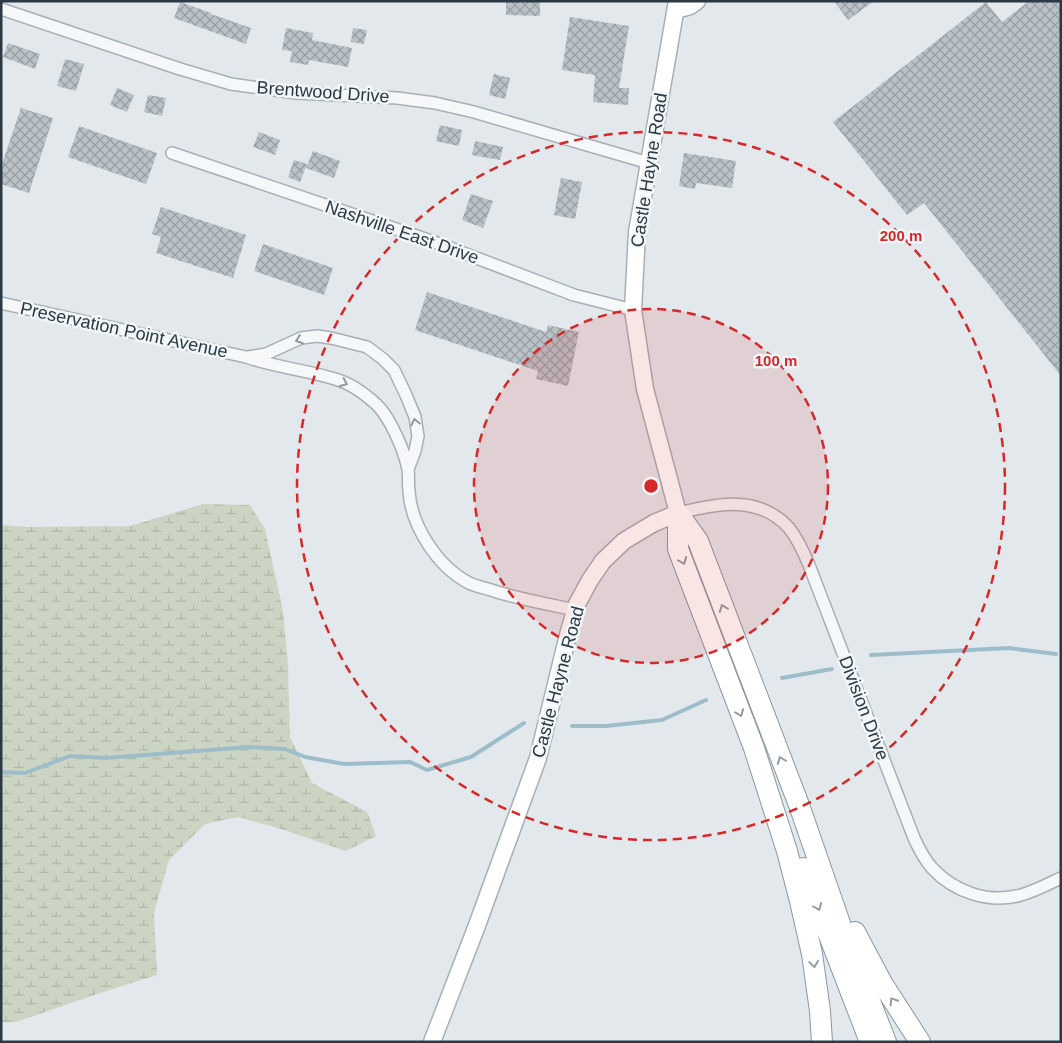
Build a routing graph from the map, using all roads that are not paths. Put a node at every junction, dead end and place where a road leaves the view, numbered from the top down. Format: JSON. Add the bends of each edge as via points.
{"nodes":[{"id":1,"x":697,"y":1,"type":"edge"},
{"id":2,"x":676,"y":6,"type":"edge"},
{"id":3,"x":1,"y":9,"type":"edge"},
{"id":4,"x":172,"y":152,"type":"dead end"},
{"id":5,"x":649,"y":163,"type":"junction"},
{"id":6,"x":1,"y":303,"type":"edge"},
{"id":7,"x":633,"y":310,"type":"junction"},
{"id":8,"x":246,"y":357,"type":"junction"},
{"id":9,"x":408,"y":469,"type":"junction"},
{"id":10,"x":678,"y":513,"type":"junction"},
{"id":11,"x":576,"y":610,"type":"junction"},
{"id":12,"x":754,"y":748,"type":"junction"},
{"id":13,"x":799,"y":806,"type":"junction"},
{"id":14,"x":1061,"y":878,"type":"edge"},
{"id":15,"x":432,"y":1042,"type":"edge"},
{"id":16,"x":822,"y":1042,"type":"edge"},
{"id":17,"x":870,"y":1042,"type":"edge"},
{"id":18,"x":886,"y":1042,"type":"edge"},
{"id":19,"x":920,"y":1042,"type":"edge"}],
"edges":[{"from":1,"to":2,"type":"main road","via":[[690,6]]},
{"from":2,"to":5,"type":"main road","name":"Castle Hayne Road"},
{"from":3,"to":5,"type":"street","name":"Brentwood Drive","via":[[180,70],[232,84],[296,93],[435,103]]},
{"from":4,"to":7,"type":"street","name":"Nashville East Drive","via":[[437,243],[574,295]]},
{"from":5,"to":7,"type":"main road","name":"Castle Hayne Road","via":[[637,232]]},
{"from":6,"to":8,"type":"street","name":"Preservation Point Avenue"},
{"from":7,"to":10,"type":"main road","name":"Castle Hayne Road","via":[[645,389]]},
{"from":8,"to":9,"type":"street","name":"Preservation Point Avenue","one_way":true,"via":[[334,379],[363,394],[378,405],[387,419],[399,440]]},
{"from":9,"to":8,"type":"street","name":"Preservation Point Avenue","one_way":true,"via":[[418,436],[415,417],[394,370],[383,358],[367,347],[317,336],[301,338],[266,354]]},
{"from":9,"to":11,"type":"street","name":"Preservation Point Avenue","via":[[415,522],[428,545],[452,572],[470,583],[500,593]]},
{"from":10,"to":11,"type":"main road","name":"Castle Hayne Road","via":[[624,541],[603,561]]},
{"from":10,"to":12,"type":"highway","one_way":true,"via":[[678,549]]},
{"from":13,"to":10,"type":"highway","one_way":true,"via":[[698,541]]},
{"from":10,"to":14,"type":"street","name":"Division Drive","via":[[726,504],[746,504],[774,515],[790,529],[809,565],[914,838],[932,868],[960,889],[992,897],[1022,894]]},
{"from":11,"to":15,"type":"main road","name":"Castle Hayne Road","via":[[538,758]]},
{"from":12,"to":16,"type":"highway","one_way":true,"via":[[800,901],[812,954]]},
{"from":12,"to":17,"type":"highway","one_way":true},
{"from":13,"to":18,"type":"highway"},
{"from":19,"to":13,"type":"highway","one_way":true,"via":[[882,983],[853,929]]}]}
